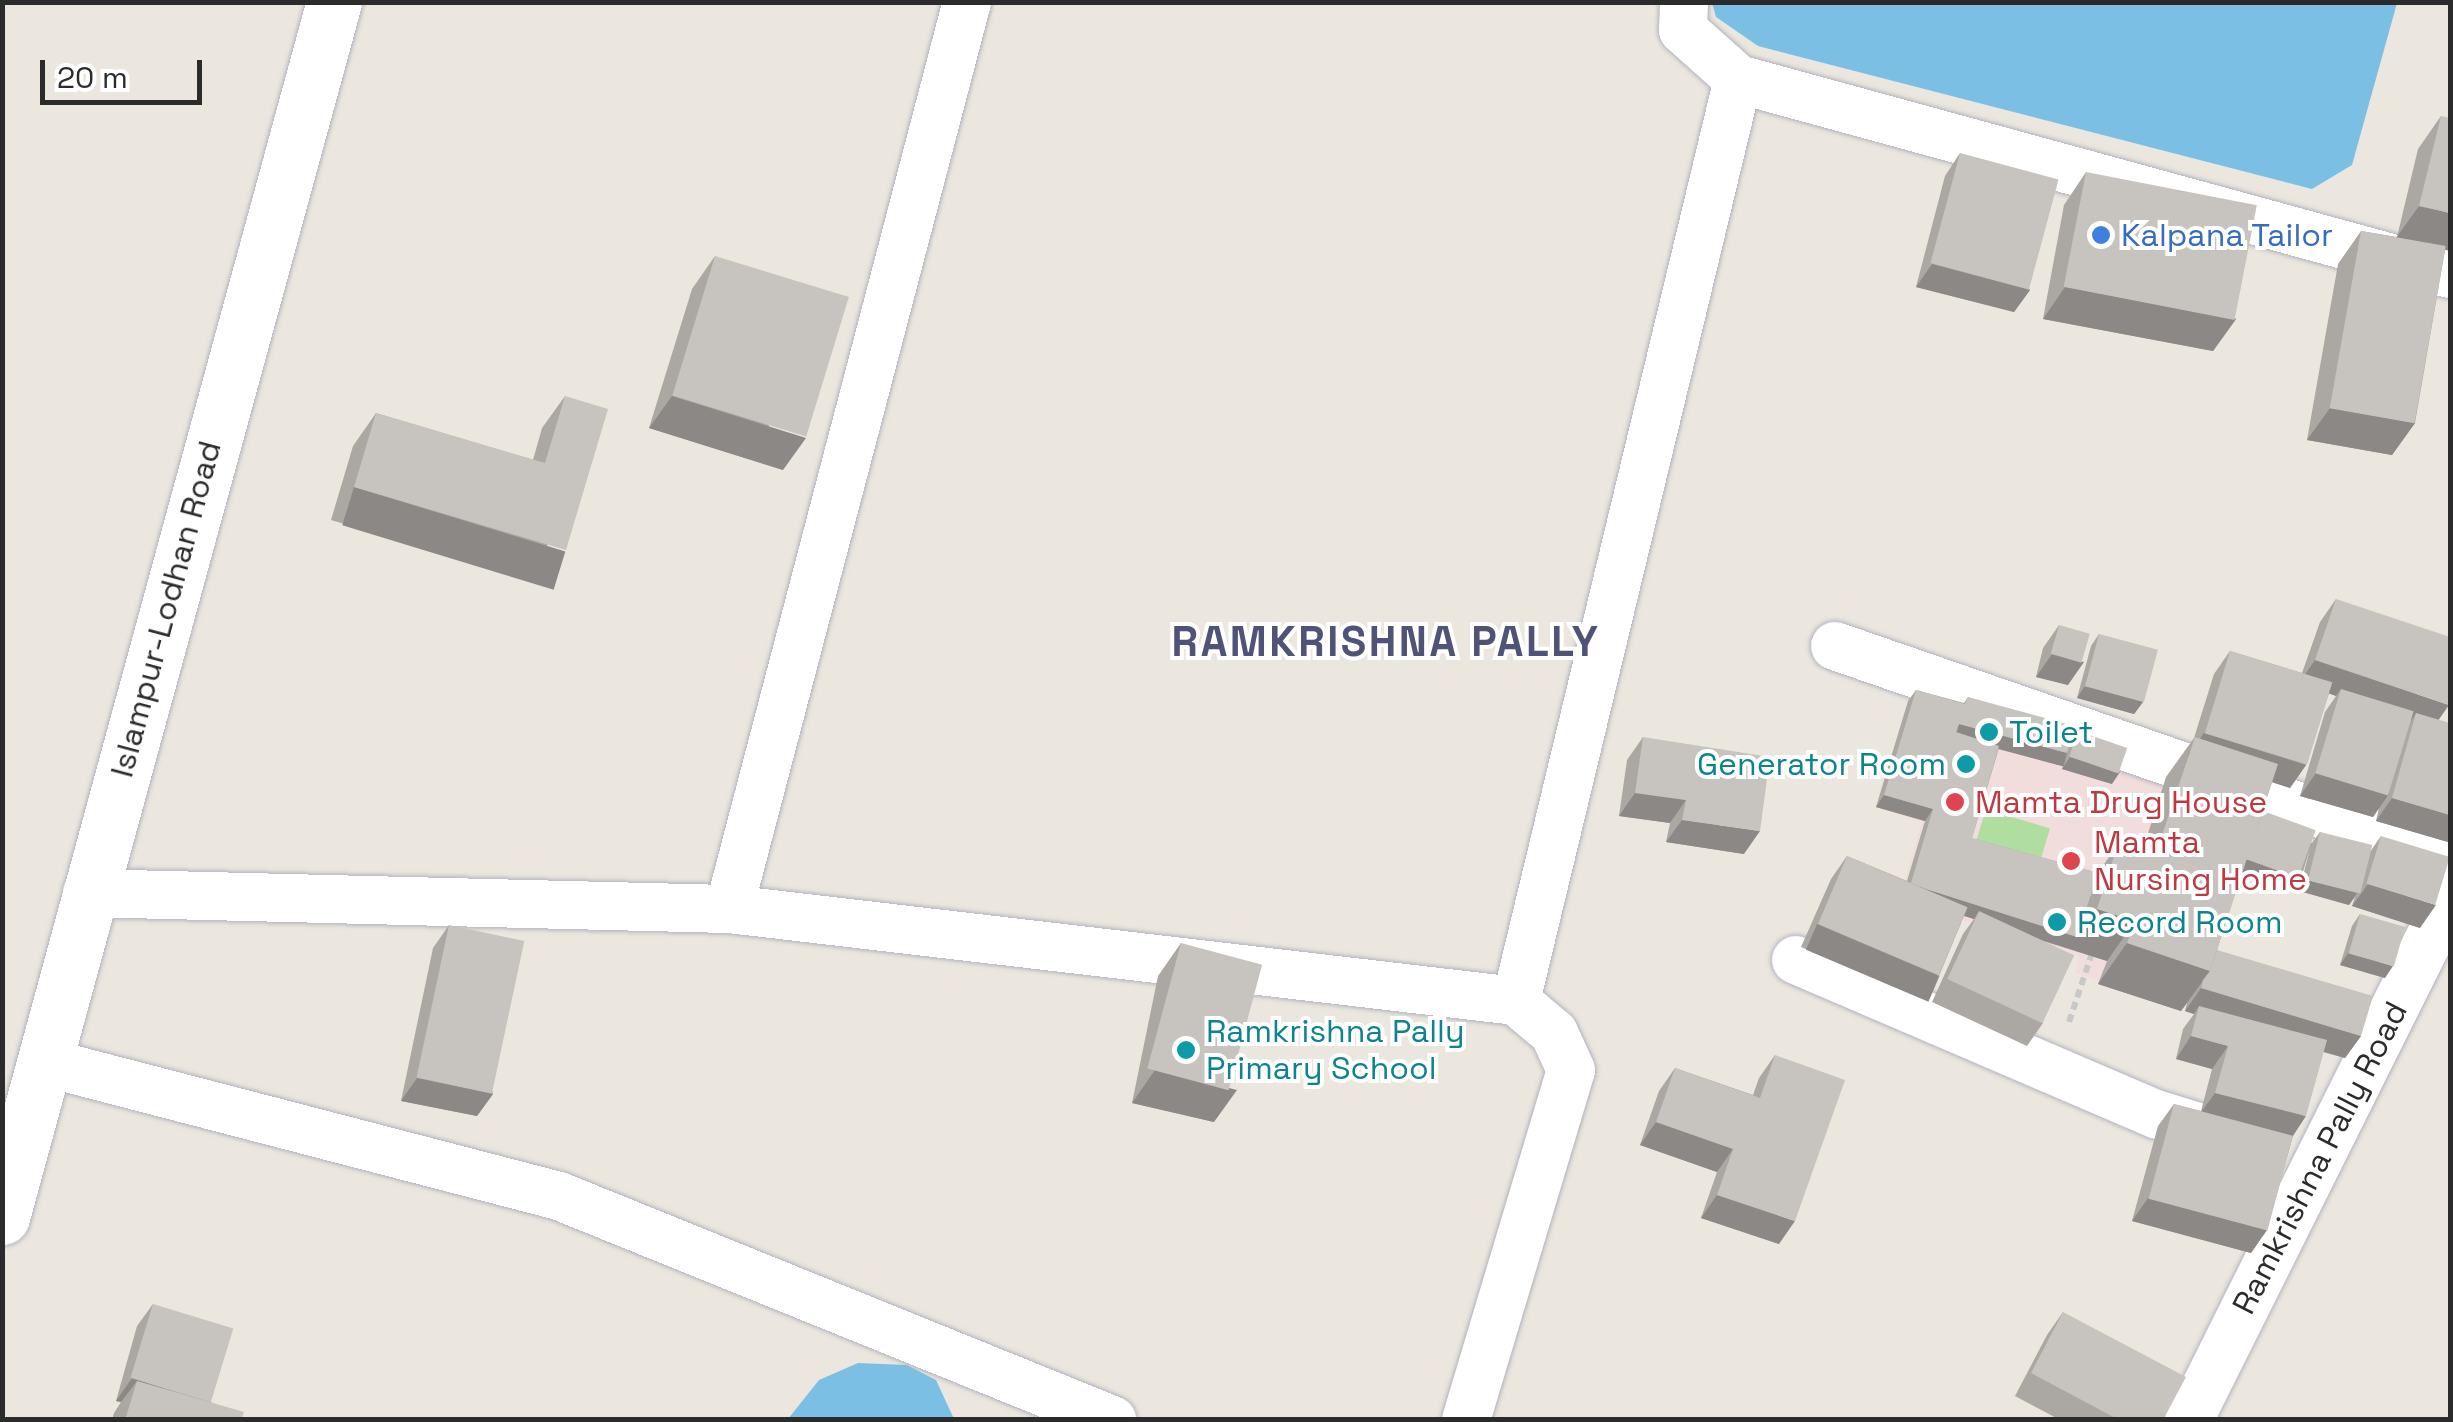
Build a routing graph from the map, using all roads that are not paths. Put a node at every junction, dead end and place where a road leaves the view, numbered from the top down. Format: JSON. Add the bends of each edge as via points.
{"nodes":[{"id":1,"x":334,"y":2,"type":"edge"},
{"id":2,"x":967,"y":2,"type":"edge"},
{"id":3,"x":1684,"y":2,"type":"edge"},
{"id":4,"x":1738,"y":79,"type":"junction"},
{"id":5,"x":2450,"y":274,"type":"edge"},
{"id":6,"x":1835,"y":646,"type":"dead end"},
{"id":7,"x":2450,"y":860,"type":"edge"},
{"id":8,"x":87,"y":894,"type":"junction"},
{"id":9,"x":2450,"y":896,"type":"edge"},
{"id":10,"x":729,"y":909,"type":"junction"},
{"id":11,"x":1796,"y":960,"type":"dead end"},
{"id":12,"x":1516,"y":1001,"type":"junction"},
{"id":13,"x":48,"y":1063,"type":"junction"},
{"id":14,"x":2287,"y":1155,"type":"junction"},
{"id":15,"x":2,"y":1217,"type":"edge"},
{"id":16,"x":1018,"y":1401,"type":"edge"},
{"id":17,"x":1112,"y":1420,"type":"edge"},
{"id":18,"x":1466,"y":1420,"type":"edge"},
{"id":19,"x":2189,"y":1420,"type":"edge"}],
"edges":[{"from":1,"to":8,"type":"main road","name":"Islampur-Lodhan Road"},
{"from":2,"to":10,"type":"street"},
{"from":3,"to":4,"type":"street","via":[[1683,30]]},
{"from":4,"to":5,"type":"street"},
{"from":4,"to":12,"type":"street"},
{"from":6,"to":7,"type":"street"},
{"from":8,"to":10,"type":"street"},
{"from":8,"to":13,"type":"main road","name":"Islampur-Lodhan Road"},
{"from":9,"to":14,"type":"street","name":"Ramkrishna Pally Road"},
{"from":10,"to":12,"type":"street"},
{"from":11,"to":14,"type":"street","via":[[2156,1114]]},
{"from":12,"to":18,"type":"street","via":[[1554,1033],[1571,1070]]},
{"from":13,"to":15,"type":"main road","name":"Islampur-Lodhan Road"},
{"from":13,"to":16,"type":"street","via":[[558,1196]]},
{"from":14,"to":19,"type":"street","name":"Ramkrishna Pally Road"},
{"from":16,"to":17,"type":"street"}]}
